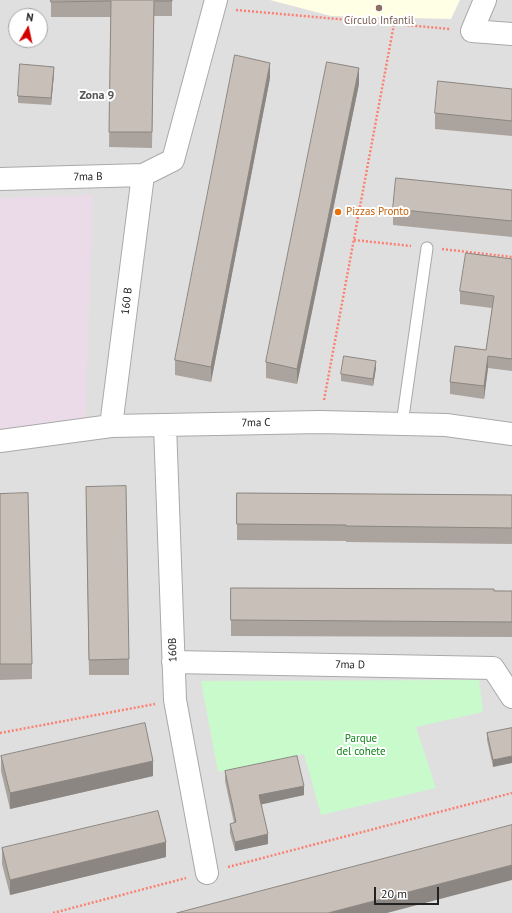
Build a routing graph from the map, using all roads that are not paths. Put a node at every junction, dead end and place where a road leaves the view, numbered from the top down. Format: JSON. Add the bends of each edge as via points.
{"nodes":[{"id":1,"x":485,"y":0,"type":"edge"},
{"id":2,"x":215,"y":4,"type":"edge"},
{"id":3,"x":512,"y":34,"type":"edge"},
{"id":4,"x":142,"y":175,"type":"junction"},
{"id":5,"x":0,"y":178,"type":"edge"},
{"id":6,"x":427,"y":248,"type":"dead end"},
{"id":7,"x":402,"y":424,"type":"junction"},
{"id":8,"x":165,"y":425,"type":"junction"},
{"id":9,"x":111,"y":426,"type":"junction"},
{"id":10,"x":512,"y":434,"type":"edge"},
{"id":11,"x":0,"y":441,"type":"edge"},
{"id":12,"x":173,"y":662,"type":"junction"},
{"id":13,"x":512,"y":697,"type":"edge"},
{"id":14,"x":207,"y":873,"type":"road end"}],
"edges":[{"from":1,"to":3,"type":"street","via":[[472,31]]},
{"from":2,"to":4,"type":"street","name":"7ma B","via":[[173,160]]},
{"from":4,"to":5,"type":"street","name":"7ma B"},
{"from":4,"to":9,"type":"street","name":"160 B"},
{"from":6,"to":7,"type":"lane"},
{"from":7,"to":8,"type":"street","name":"7ma C","via":[[320,422]]},
{"from":7,"to":10,"type":"street","name":"7ma C","via":[[446,425]]},
{"from":8,"to":9,"type":"street","name":"7ma C"},
{"from":8,"to":12,"type":"street","name":"160B"},
{"from":9,"to":11,"type":"street","name":"7ma C"},
{"from":12,"to":13,"type":"street","name":"7ma D","via":[[493,668]]},
{"from":12,"to":14,"type":"street","name":"160B","via":[[175,700]]}]}
